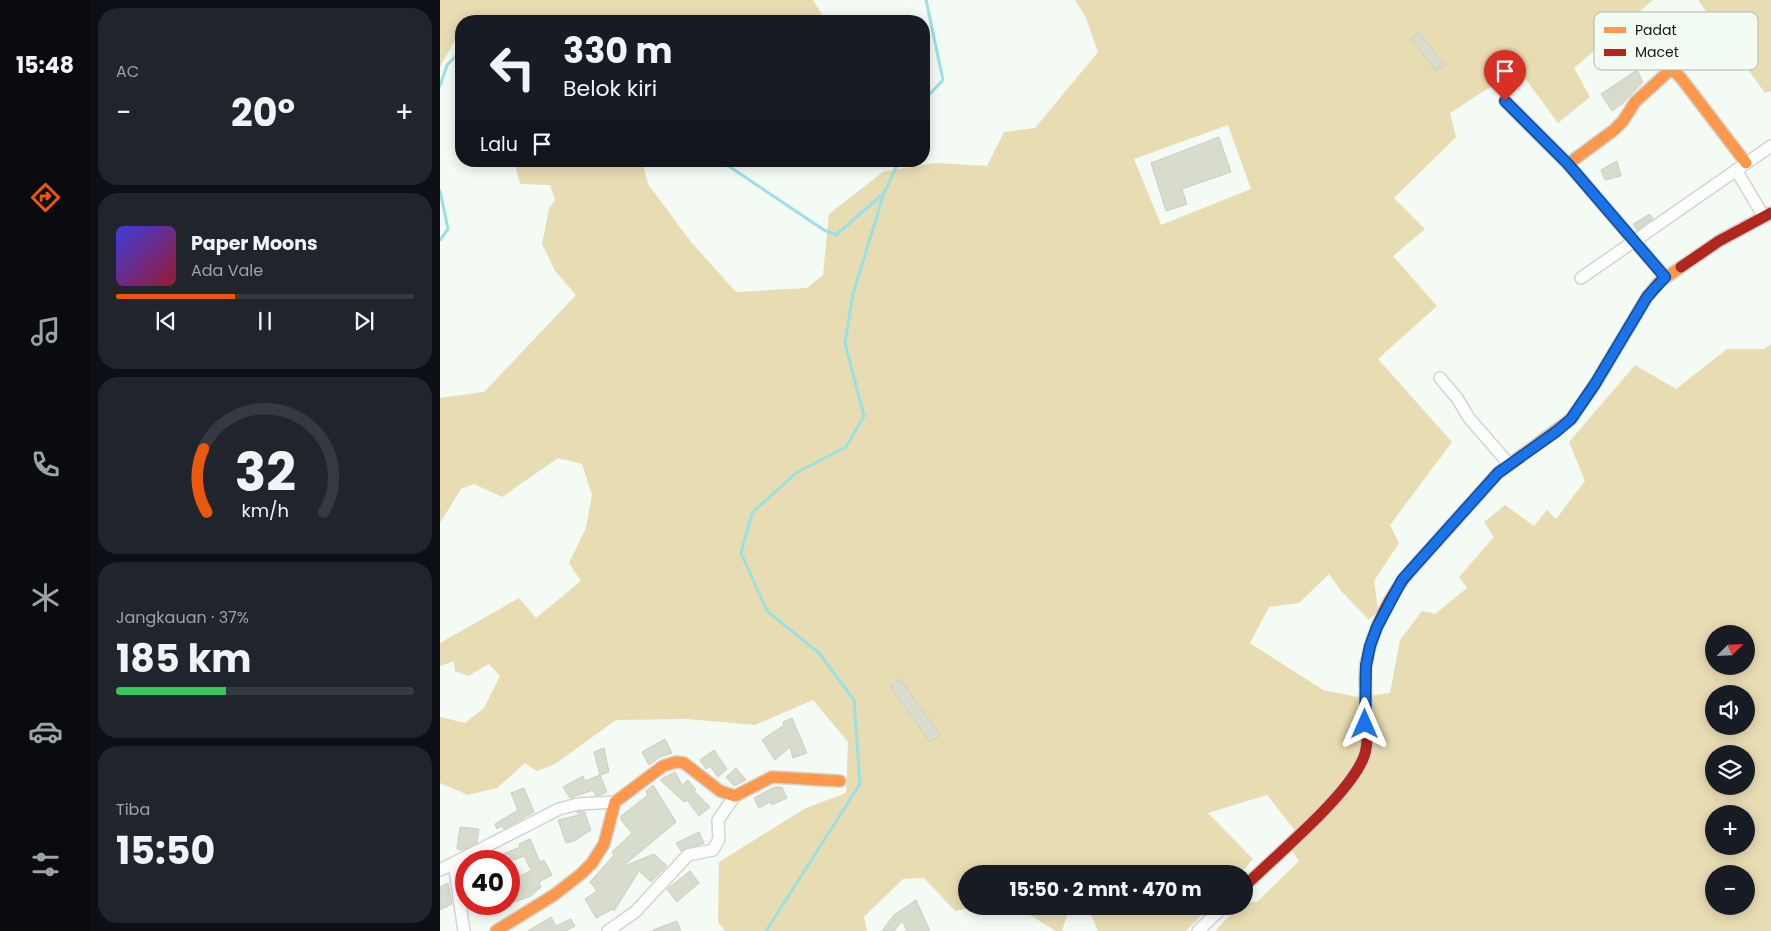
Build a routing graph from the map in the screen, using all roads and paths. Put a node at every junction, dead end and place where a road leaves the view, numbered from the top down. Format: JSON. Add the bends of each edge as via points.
{"nodes":[{"id":1,"x":1505,"y":101,"type":"dead end"},
{"id":2,"x":1771,"y":146,"type":"edge"},
{"id":3,"x":1568,"y":164,"type":"junction"},
{"id":4,"x":1741,"y":167,"type":"junction"},
{"id":5,"x":1767,"y":215,"type":"edge"},
{"id":6,"x":1634,"y":242,"type":"junction"},
{"id":7,"x":1665,"y":277,"type":"junction"},
{"id":8,"x":1581,"y":278,"type":"dead end"},
{"id":9,"x":1440,"y":378,"type":"dead end"},
{"id":10,"x":1509,"y":464,"type":"junction"},
{"id":11,"x":840,"y":781,"type":"dead end"},
{"id":12,"x":735,"y":796,"type":"junction"},
{"id":13,"x":615,"y":802,"type":"junction"},
{"id":14,"x":454,"y":863,"type":"junction"},
{"id":15,"x":440,"y":870,"type":"edge"},
{"id":16,"x":1253,"y":878,"type":"edge"},
{"id":17,"x":1215,"y":915,"type":"edge"},
{"id":18,"x":464,"y":931,"type":"edge"},
{"id":19,"x":496,"y":931,"type":"edge"},
{"id":20,"x":608,"y":931,"type":"edge"},
{"id":21,"x":1198,"y":931,"type":"edge"}],
"edges":[{"from":1,"to":3,"type":"street"},
{"from":2,"to":4,"type":"street"},
{"from":3,"to":4,"type":"street","via":[[1614,130],[1635,102],[1669,71],[1674,71]]},
{"from":3,"to":6,"type":"street"},
{"from":4,"to":5,"type":"street"},
{"from":4,"to":6,"type":"street"},
{"from":5,"to":7,"type":"street","via":[[1719,241]]},
{"from":6,"to":7,"type":"street"},
{"from":6,"to":8,"type":"street"},
{"from":7,"to":10,"type":"street","via":[[1647,297],[1571,419]]},
{"from":9,"to":10,"type":"street","via":[[1468,418]]},
{"from":10,"to":16,"type":"street","via":[[1434,542],[1393,593],[1370,646],[1366,666],[1364,757],[1356,771],[1329,804]]},
{"from":11,"to":12,"type":"street","via":[[772,777]]},
{"from":12,"to":13,"type":"street","via":[[720,791],[684,762],[676,762],[663,766]]},
{"from":12,"to":20,"type":"street","via":[[718,820],[719,839],[713,850],[688,855],[635,912]]},
{"from":13,"to":14,"type":"street","via":[[578,804],[559,809]]},
{"from":13,"to":19,"type":"street","via":[[601,850],[578,878]]},
{"from":14,"to":15,"type":"street"},
{"from":14,"to":18,"type":"street"},
{"from":17,"to":21,"type":"street"}]}
